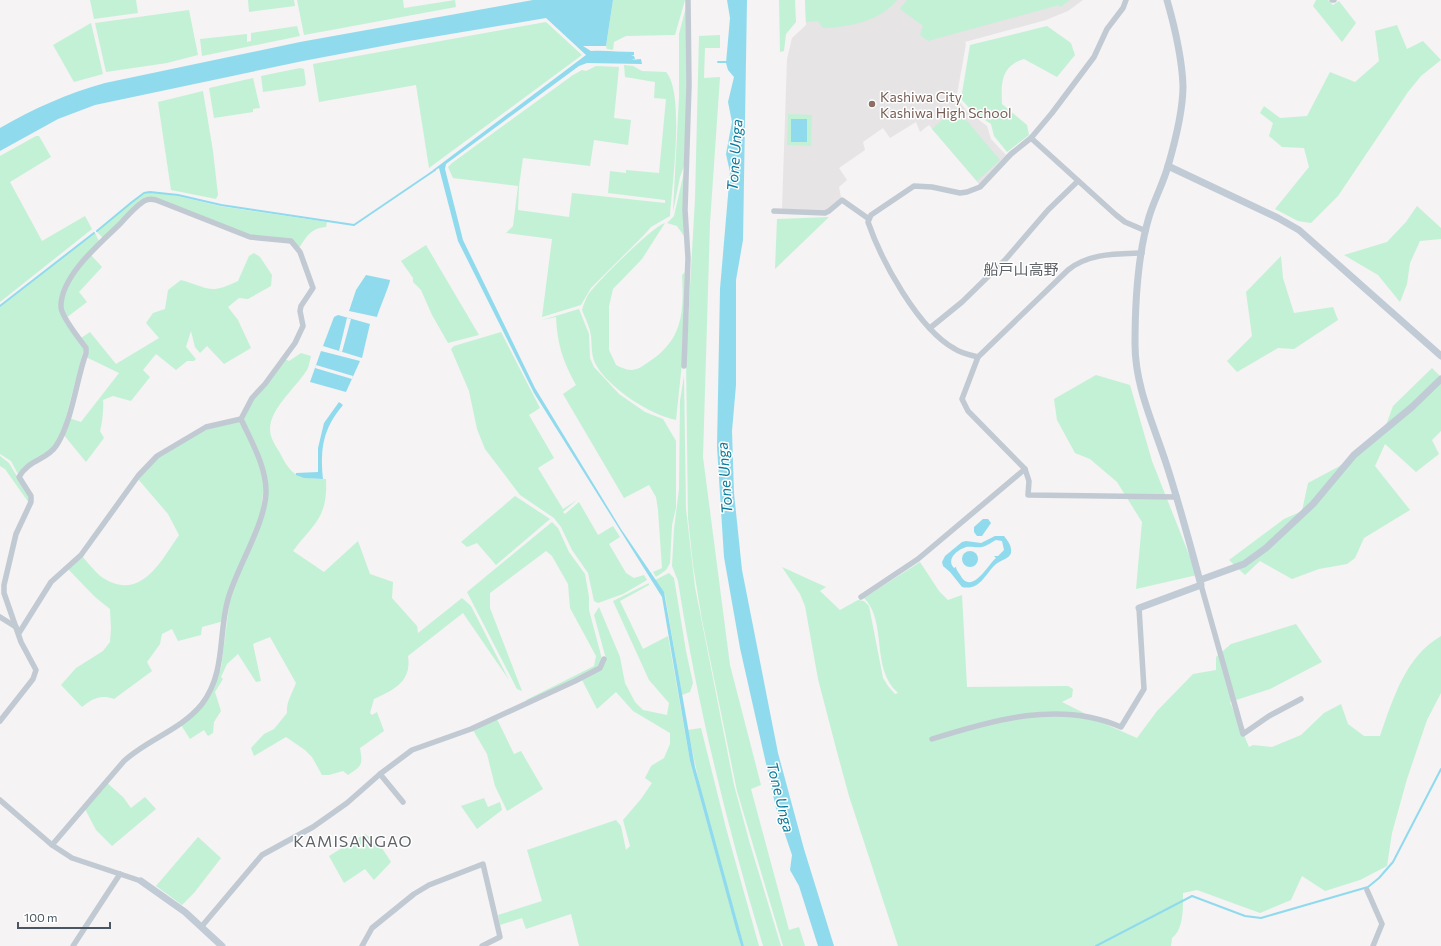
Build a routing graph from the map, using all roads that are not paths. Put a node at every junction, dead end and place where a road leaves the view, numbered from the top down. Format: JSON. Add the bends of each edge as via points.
{"nodes":[{"id":1,"x":688,"y":0,"type":"edge"},
{"id":2,"x":1126,"y":0,"type":"edge"},
{"id":3,"x":1167,"y":0,"type":"edge"},
{"id":4,"x":1031,"y":138,"type":"junction"},
{"id":5,"x":1168,"y":166,"type":"junction"},
{"id":6,"x":1078,"y":181,"type":"junction"},
{"id":7,"x":774,"y":211,"type":"dead end"},
{"id":8,"x":869,"y":219,"type":"junction"},
{"id":9,"x":1146,"y":231,"type":"junction"},
{"id":10,"x":1142,"y":253,"type":"junction"},
{"id":11,"x":930,"y":328,"type":"junction"},
{"id":12,"x":1441,"y":356,"type":"edge"},
{"id":13,"x":978,"y":357,"type":"junction"},
{"id":14,"x":684,"y":366,"type":"dead end"},
{"id":15,"x":1441,"y":379,"type":"edge"},
{"id":16,"x":241,"y":420,"type":"junction"},
{"id":17,"x":1025,"y":469,"type":"junction"},
{"id":18,"x":1177,"y":497,"type":"junction"},
{"id":19,"x":1200,"y":582,"type":"junction"},
{"id":20,"x":861,"y":597,"type":"dead end"},
{"id":21,"x":1139,"y":608,"type":"joint"},
{"id":22,"x":0,"y":617,"type":"edge"},
{"id":23,"x":18,"y":630,"type":"junction"},
{"id":24,"x":604,"y":659,"type":"dead end"},
{"id":25,"x":1301,"y":699,"type":"dead end"},
{"id":26,"x":0,"y":721,"type":"edge"},
{"id":27,"x":932,"y":739,"type":"dead end"},
{"id":28,"x":380,"y":774,"type":"junction"},
{"id":29,"x":0,"y":800,"type":"edge"},
{"id":30,"x":403,"y":802,"type":"dead end"},
{"id":31,"x":52,"y":845,"type":"junction"},
{"id":32,"x":120,"y":874,"type":"junction"},
{"id":33,"x":141,"y":881,"type":"joint"},
{"id":34,"x":1367,"y":890,"type":"dead end"},
{"id":35,"x":202,"y":926,"type":"junction"},
{"id":36,"x":73,"y":946,"type":"edge"},
{"id":37,"x":222,"y":946,"type":"edge"},
{"id":38,"x":362,"y":946,"type":"edge"},
{"id":39,"x":482,"y":946,"type":"edge"},
{"id":40,"x":1373,"y":946,"type":"edge"}],
"edges":[{"from":1,"to":14,"type":"street","via":[[689,84],[685,210],[688,258]]},
{"from":2,"to":4,"type":"street","via":[[1107,29],[1090,63]]},
{"from":3,"to":5,"type":"street","via":[[1183,87]]},
{"from":4,"to":6,"type":"street"},
{"from":4,"to":8,"type":"street","via":[[1011,154],[984,184],[974,190],[960,193],[914,186]]},
{"from":5,"to":9,"type":"street","via":[[1152,205]]},
{"from":5,"to":12,"type":"street","via":[[1299,230]]},
{"from":6,"to":9,"type":"street","via":[[1125,222]]},
{"from":6,"to":11,"type":"street","via":[[1048,210],[1005,260],[962,302]]},
{"from":7,"to":8,"type":"street","via":[[825,213],[842,200]]},
{"from":8,"to":11,"type":"street","via":[[870,227],[900,288]]},
{"from":9,"to":10,"type":"street"},
{"from":10,"to":13,"type":"street","via":[[1095,256],[1074,265]]},
{"from":10,"to":18,"type":"street","via":[[1135,342],[1137,375]]},
{"from":11,"to":13,"type":"street","via":[[956,350]]},
{"from":13,"to":17,"type":"street","via":[[962,394],[964,405]]},
{"from":15,"to":19,"type":"street","via":[[1412,408],[1354,455],[1313,504],[1266,548],[1244,564]]},
{"from":16,"to":23,"type":"street","via":[[206,427],[157,456],[138,476],[81,555],[50,582]]},
{"from":16,"to":23,"type":"street","via":[[250,401],[279,365],[303,326],[301,306],[313,288],[300,252],[291,241],[250,237],[156,200],[145,200],[85,259],[62,294],[62,312],[86,348],[86,353],[58,442],[49,453],[31,463],[20,477],[31,496],[31,502],[16,534],[4,585],[7,603]]},
{"from":16,"to":31,"type":"street","via":[[261,465],[266,492],[262,510],[228,600],[218,674],[202,703],[192,714],[124,761]]},
{"from":17,"to":18,"type":"street","via":[[1029,481],[1028,495]]},
{"from":17,"to":20,"type":"street","via":[[930,550]]},
{"from":18,"to":19,"type":"street"},
{"from":19,"to":21,"type":"street"},
{"from":19,"to":25,"type":"street","via":[[1244,734],[1269,716]]},
{"from":21,"to":27,"type":"street","via":[[1144,689],[1121,728],[1087,716],[1044,715],[1005,718]]},
{"from":22,"to":23,"type":"street"},
{"from":23,"to":26,"type":"street","via":[[21,642],[36,668],[36,674]]},
{"from":24,"to":28,"type":"street","via":[[600,668],[575,681],[471,729],[412,750]]},
{"from":28,"to":30,"type":"street"},
{"from":28,"to":35,"type":"street","via":[[347,804],[262,855]]},
{"from":29,"to":31,"type":"street"},
{"from":31,"to":32,"type":"street","via":[[72,858]]},
{"from":32,"to":33,"type":"street"},
{"from":32,"to":36,"type":"street"},
{"from":33,"to":35,"type":"street"},
{"from":34,"to":40,"type":"street","via":[[1382,924]]},
{"from":35,"to":37,"type":"street"},
{"from":38,"to":39,"type":"street","via":[[372,928],[414,894],[429,885],[483,864],[500,937]]}]}
